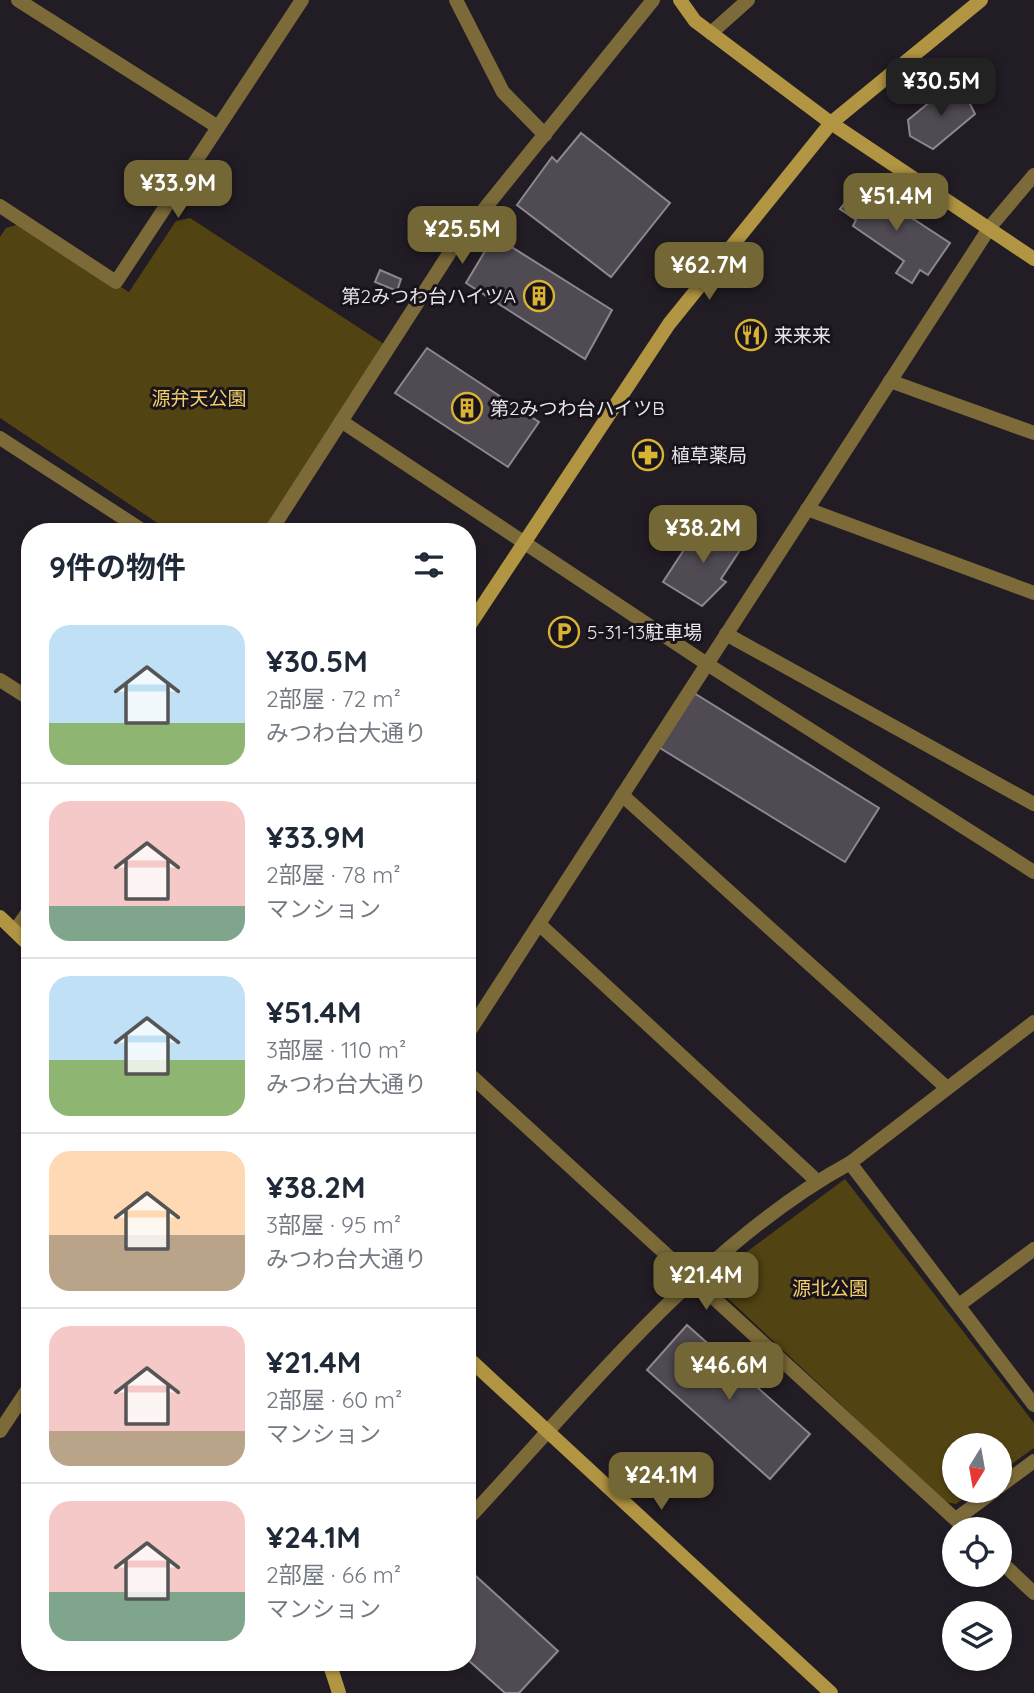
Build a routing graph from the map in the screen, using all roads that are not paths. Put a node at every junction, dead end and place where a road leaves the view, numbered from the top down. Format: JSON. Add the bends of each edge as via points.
{"nodes":[{"id":1,"x":18,"y":0,"type":"edge"},
{"id":2,"x":302,"y":0,"type":"edge"},
{"id":3,"x":456,"y":0,"type":"edge"},
{"id":4,"x":653,"y":0,"type":"edge"},
{"id":5,"x":680,"y":0,"type":"edge"},
{"id":6,"x":748,"y":0,"type":"edge"},
{"id":7,"x":981,"y":0,"type":"edge"},
{"id":8,"x":711,"y":33,"type":"junction"},
{"id":9,"x":831,"y":123,"type":"junction"},
{"id":10,"x":218,"y":127,"type":"junction"},
{"id":11,"x":545,"y":135,"type":"junction"},
{"id":12,"x":1034,"y":175,"type":"edge"},
{"id":13,"x":0,"y":206,"type":"edge"},
{"id":14,"x":990,"y":227,"type":"junction"},
{"id":15,"x":1034,"y":259,"type":"edge"},
{"id":16,"x":890,"y":381,"type":"junction"},
{"id":17,"x":341,"y":421,"type":"junction"},
{"id":18,"x":1034,"y":433,"type":"edge"},
{"id":19,"x":0,"y":438,"type":"edge"},
{"id":20,"x":807,"y":509,"type":"junction"},
{"id":21,"x":131,"y":523,"type":"edge"},
{"id":22,"x":276,"y":523,"type":"edge"},
{"id":23,"x":524,"y":542,"type":"junction"},
{"id":24,"x":1034,"y":593,"type":"edge"},
{"id":25,"x":476,"y":615,"type":"edge"},
{"id":26,"x":726,"y":634,"type":"junction"},
{"id":27,"x":707,"y":664,"type":"junction"},
{"id":28,"x":0,"y":680,"type":"edge"},
{"id":29,"x":21,"y":693,"type":"edge"},
{"id":30,"x":622,"y":795,"type":"junction"},
{"id":31,"x":1034,"y":804,"type":"edge"},
{"id":32,"x":1034,"y":872,"type":"edge"},
{"id":33,"x":0,"y":917,"type":"edge"},
{"id":34,"x":21,"y":922,"type":"edge"},
{"id":35,"x":539,"y":924,"type":"junction"},
{"id":36,"x":15,"y":931,"type":"junction"},
{"id":37,"x":21,"y":937,"type":"edge"},
{"id":38,"x":476,"y":1021,"type":"edge"},
{"id":39,"x":1034,"y":1022,"type":"edge"},
{"id":40,"x":476,"y":1080,"type":"edge"},
{"id":41,"x":947,"y":1088,"type":"junction"},
{"id":42,"x":850,"y":1163,"type":"junction"},
{"id":43,"x":817,"y":1181,"type":"junction"},
{"id":44,"x":1034,"y":1249,"type":"edge"},
{"id":45,"x":694,"y":1277,"type":"junction"},
{"id":46,"x":958,"y":1306,"type":"junction"},
{"id":47,"x":476,"y":1365,"type":"edge"},
{"id":48,"x":21,"y":1400,"type":"edge"},
{"id":49,"x":1034,"y":1405,"type":"edge"},
{"id":50,"x":0,"y":1431,"type":"edge"},
{"id":51,"x":549,"y":1432,"type":"junction"},
{"id":52,"x":1034,"y":1461,"type":"edge"},
{"id":53,"x":1012,"y":1477,"type":"edge"},
{"id":54,"x":982,"y":1503,"type":"edge"},
{"id":55,"x":476,"y":1510,"type":"edge"},
{"id":56,"x":953,"y":1517,"type":"edge"},
{"id":57,"x":968,"y":1517,"type":"edge"},
{"id":58,"x":1012,"y":1572,"type":"edge"},
{"id":59,"x":1034,"y":1593,"type":"edge"},
{"id":60,"x":334,"y":1671,"type":"edge"},
{"id":61,"x":339,"y":1693,"type":"edge"},
{"id":62,"x":831,"y":1693,"type":"edge"}],
"edges":[{"from":1,"to":10,"type":"street"},
{"from":2,"to":10,"type":"street"},
{"from":3,"to":11,"type":"street","via":[[503,92]]},
{"from":4,"to":11,"type":"street"},
{"from":5,"to":8,"type":"street"},
{"from":6,"to":8,"type":"street"},
{"from":7,"to":9,"type":"street"},
{"from":8,"to":9,"type":"street"},
{"from":9,"to":14,"type":"street"},
{"from":9,"to":23,"type":"street","via":[[669,324]]},
{"from":10,"to":13,"type":"street","via":[[116,282]]},
{"from":11,"to":17,"type":"street","via":[[452,249]]},
{"from":12,"to":14,"type":"street"},
{"from":14,"to":15,"type":"street"},
{"from":14,"to":16,"type":"street"},
{"from":16,"to":18,"type":"street"},
{"from":16,"to":20,"type":"street"},
{"from":17,"to":22,"type":"street"},
{"from":17,"to":23,"type":"street"},
{"from":19,"to":21,"type":"street"},
{"from":20,"to":24,"type":"street"},
{"from":20,"to":26,"type":"street"},
{"from":23,"to":25,"type":"street"},
{"from":23,"to":27,"type":"street"},
{"from":26,"to":27,"type":"street"},
{"from":26,"to":31,"type":"street"},
{"from":27,"to":30,"type":"street"},
{"from":27,"to":32,"type":"street"},
{"from":28,"to":29,"type":"street"},
{"from":30,"to":35,"type":"street"},
{"from":30,"to":41,"type":"street"},
{"from":33,"to":36,"type":"street"},
{"from":34,"to":36,"type":"street"},
{"from":35,"to":38,"type":"street"},
{"from":35,"to":43,"type":"street"},
{"from":36,"to":37,"type":"street"},
{"from":39,"to":41,"type":"street"},
{"from":40,"to":45,"type":"street"},
{"from":41,"to":42,"type":"street"},
{"from":42,"to":43,"type":"street"},
{"from":42,"to":46,"type":"street"},
{"from":43,"to":45,"type":"street"},
{"from":44,"to":46,"type":"street"},
{"from":45,"to":51,"type":"street"},
{"from":45,"to":56,"type":"street"},
{"from":46,"to":49,"type":"street"},
{"from":47,"to":51,"type":"street"},
{"from":48,"to":50,"type":"street"},
{"from":51,"to":55,"type":"street"},
{"from":51,"to":62,"type":"street"},
{"from":52,"to":53,"type":"street"},
{"from":54,"to":57,"type":"street"},
{"from":58,"to":59,"type":"street"},
{"from":60,"to":61,"type":"street"}]}
